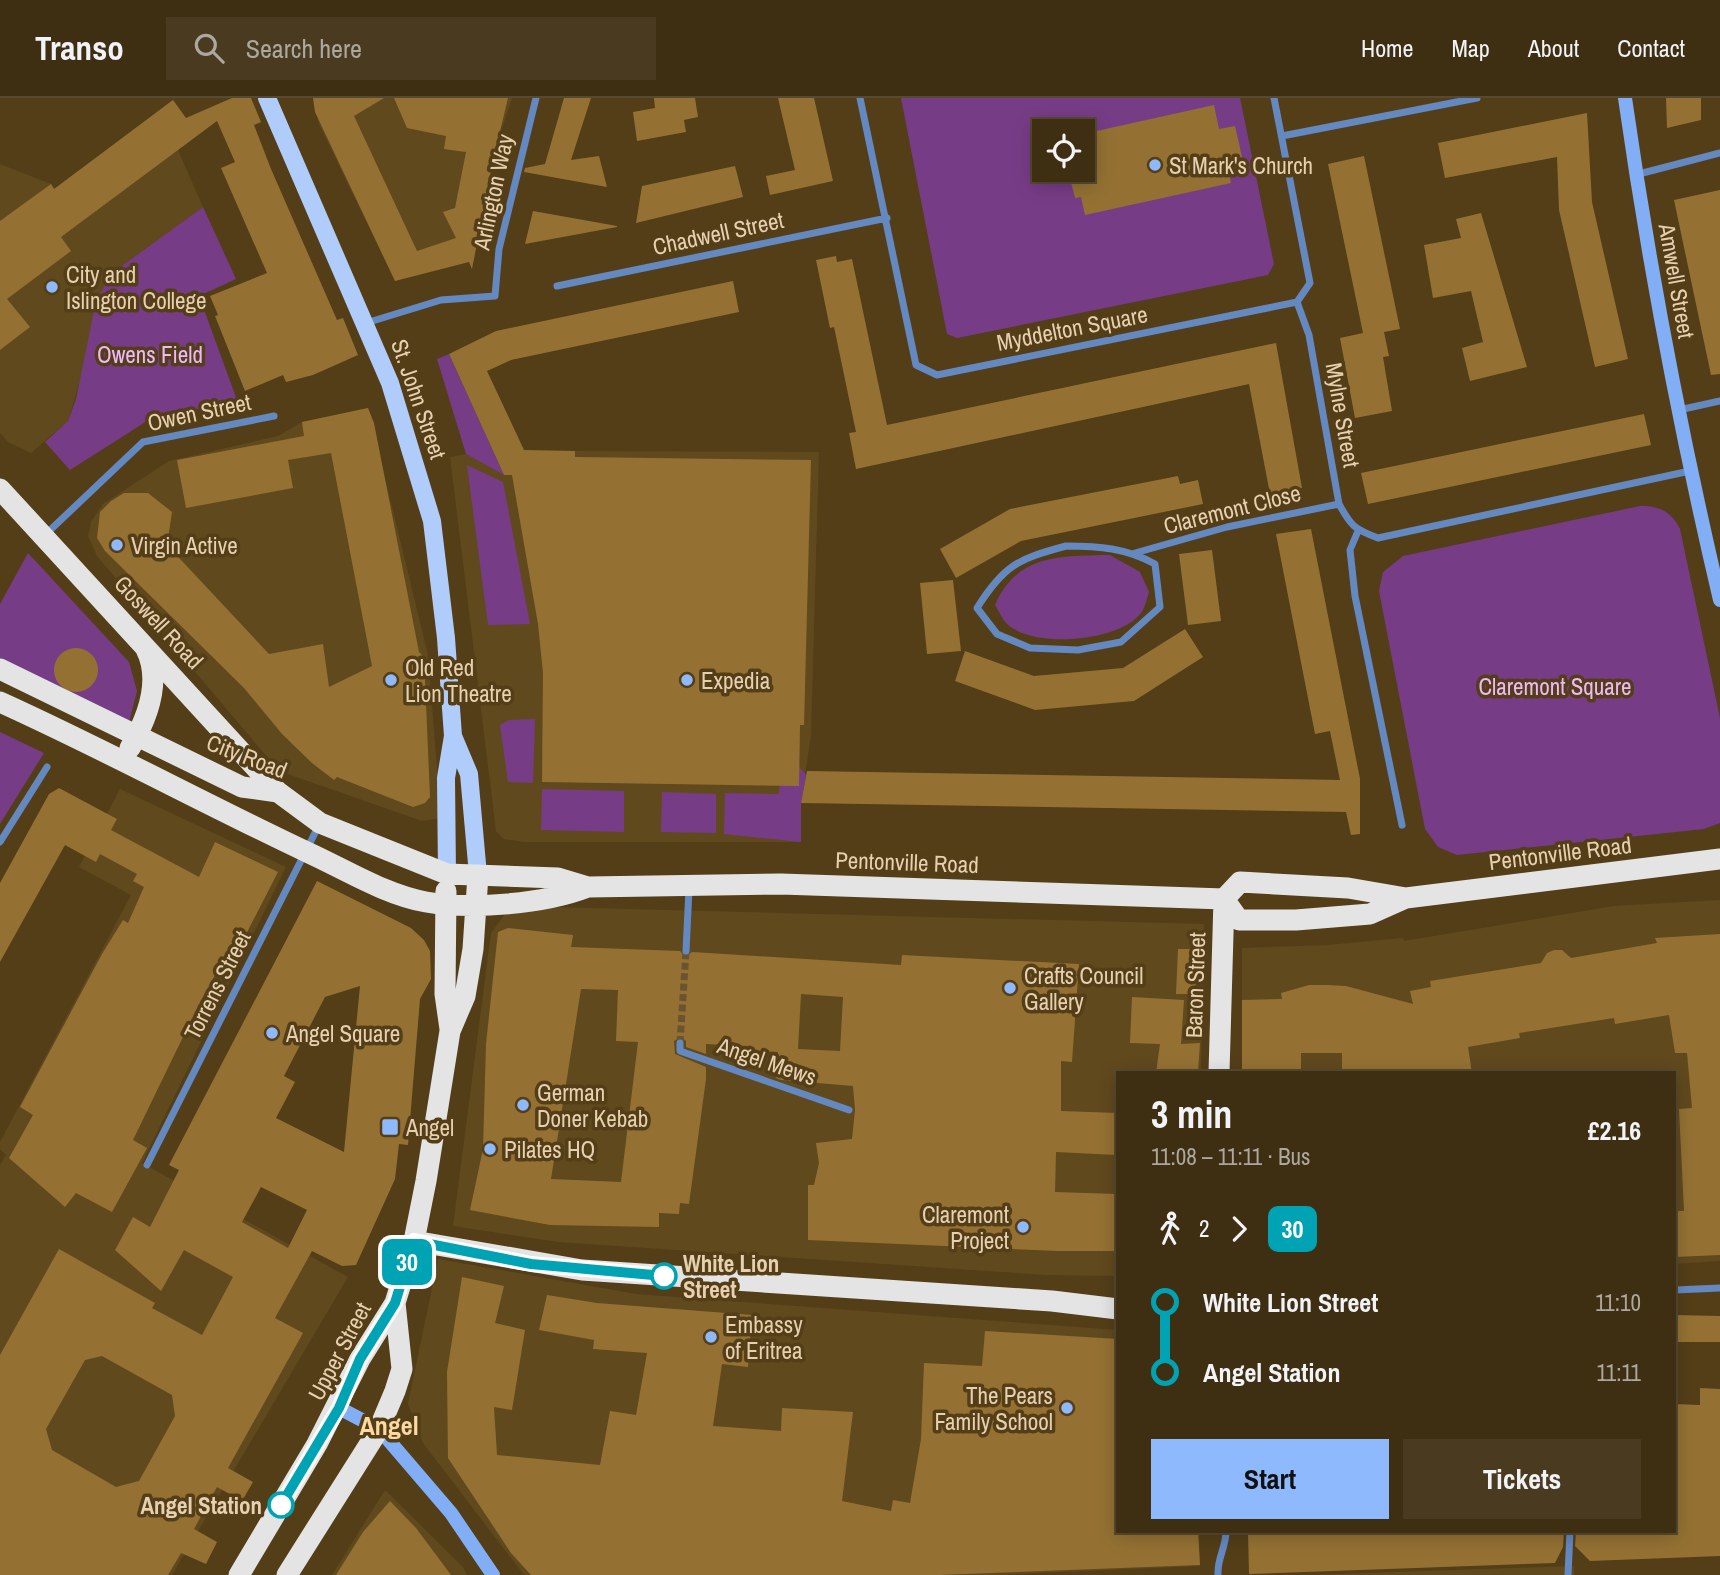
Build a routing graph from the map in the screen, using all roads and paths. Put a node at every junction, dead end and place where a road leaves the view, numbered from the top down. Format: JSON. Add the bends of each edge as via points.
{"nodes":[{"id":1,"x":267,"y":98,"type":"edge"},
{"id":2,"x":536,"y":98,"type":"edge"},
{"id":3,"x":860,"y":98,"type":"edge"},
{"id":4,"x":1275,"y":98,"type":"edge"},
{"id":5,"x":1476,"y":98,"type":"edge"},
{"id":6,"x":1625,"y":98,"type":"edge"},
{"id":7,"x":1282,"y":136,"type":"junction"},
{"id":8,"x":1720,"y":153,"type":"edge"},
{"id":9,"x":1634,"y":175,"type":"junction"},
{"id":10,"x":887,"y":218,"type":"junction"},
{"id":11,"x":557,"y":286,"type":"dead end"},
{"id":12,"x":1297,"y":302,"type":"junction"},
{"id":13,"x":366,"y":323,"type":"junction"},
{"id":14,"x":1720,"y":401,"type":"edge"},
{"id":15,"x":1678,"y":410,"type":"junction"},
{"id":16,"x":274,"y":416,"type":"dead end"},
{"id":17,"x":1690,"y":471,"type":"junction"},
{"id":18,"x":0,"y":489,"type":"edge"},
{"id":19,"x":1339,"y":504,"type":"junction"},
{"id":20,"x":1358,"y":531,"type":"junction"},
{"id":21,"x":43,"y":537,"type":"junction"},
{"id":22,"x":1135,"y":553,"type":"junction"},
{"id":23,"x":1720,"y":600,"type":"edge"},
{"id":24,"x":144,"y":644,"type":"junction"},
{"id":25,"x":0,"y":669,"type":"edge"},
{"id":26,"x":0,"y":702,"type":"edge"},
{"id":27,"x":453,"y":736,"type":"junction"},
{"id":28,"x":136,"y":737,"type":"junction"},
{"id":29,"x":123,"y":762,"type":"junction"},
{"id":30,"x":47,"y":767,"type":"dead end"},
{"id":31,"x":278,"y":792,"type":"junction"},
{"id":32,"x":320,"y":823,"type":"junction"},
{"id":33,"x":1402,"y":825,"type":"dead end"},
{"id":34,"x":0,"y":842,"type":"edge"},
{"id":35,"x":306,"y":851,"type":"junction"},
{"id":36,"x":1720,"y":859,"type":"edge"},
{"id":37,"x":447,"y":874,"type":"junction"},
{"id":38,"x":478,"y":875,"type":"junction"},
{"id":39,"x":689,"y":885,"type":"junction"},
{"id":40,"x":588,"y":887,"type":"junction"},
{"id":41,"x":1406,"y":898,"type":"junction"},
{"id":42,"x":1224,"y":899,"type":"junction"},
{"id":43,"x":446,"y":904,"type":"junction"},
{"id":44,"x":476,"y":904,"type":"junction"},
{"id":45,"x":686,"y":951,"type":"tunnel mouth"},
{"id":46,"x":450,"y":1031,"type":"junction"},
{"id":47,"x":680,"y":1043,"type":"dead end"},
{"id":48,"x":1219,"y":1071,"type":"edge"},
{"id":49,"x":849,"y":1110,"type":"dead end"},
{"id":50,"x":147,"y":1165,"type":"dead end"},
{"id":51,"x":414,"y":1241,"type":"junction"},
{"id":52,"x":1720,"y":1288,"type":"edge"},
{"id":53,"x":1676,"y":1290,"type":"edge"},
{"id":54,"x":395,"y":1303,"type":"junction"},
{"id":55,"x":1116,"y":1309,"type":"edge"},
{"id":56,"x":339,"y":1408,"type":"junction"},
{"id":57,"x":379,"y":1429,"type":"junction"},
{"id":58,"x":1226,"y":1533,"type":"edge"},
{"id":59,"x":1570,"y":1533,"type":"edge"},
{"id":60,"x":239,"y":1575,"type":"edge"},
{"id":61,"x":287,"y":1575,"type":"edge"},
{"id":62,"x":493,"y":1575,"type":"edge"},
{"id":63,"x":1217,"y":1575,"type":"edge"},
{"id":64,"x":1568,"y":1575,"type":"edge"}],
"edges":[{"from":1,"to":13,"type":"main road","name":"St. John Street"},
{"from":2,"to":13,"type":"street","name":"Arlington Way","via":[[499,249],[495,296],[431,303]]},
{"from":3,"to":10,"type":"street","name":"Myddelton Square"},
{"from":4,"to":7,"type":"street"},
{"from":5,"to":7,"type":"street"},
{"from":6,"to":9,"type":"street","name":"Amwell Street"},
{"from":7,"to":12,"type":"street","via":[[1310,284]]},
{"from":8,"to":9,"type":"street"},
{"from":9,"to":15,"type":"street","name":"Amwell Street"},
{"from":10,"to":11,"type":"street","name":"Chadwell Street"},
{"from":10,"to":12,"type":"street","name":"Myddelton Square","via":[[916,365],[937,375]]},
{"from":12,"to":19,"type":"street","name":"Mylne Street","via":[[1309,335]]},
{"from":13,"to":27,"type":"main road","name":"St. John Street","via":[[399,408],[432,521]]},
{"from":14,"to":15,"type":"street"},
{"from":15,"to":17,"type":"street","name":"Amwell Street"},
{"from":16,"to":21,"type":"street","name":"Owen Street","via":[[143,442]]},
{"from":17,"to":20,"type":"street","via":[[1378,538]]},
{"from":17,"to":23,"type":"street"},
{"from":18,"to":21,"type":"highway","name":"Goswell Road"},
{"from":19,"to":20,"type":"street","name":"Mylne Street"},
{"from":19,"to":22,"type":"street","name":"Claremont Close","via":[[1227,527]]},
{"from":20,"to":33,"type":"street","via":[[1350,550],[1355,596]]},
{"from":21,"to":24,"type":"highway","name":"Goswell Road"},
{"from":22,"to":22,"type":"street","name":"Claremont Close","via":[[1102,546],[1066,546],[1030,556],[996,578],[977,608],[997,634],[1030,648],[1078,650],[1121,642],[1160,607],[1155,564]]},
{"from":24,"to":28,"type":"highway","via":[[153,682]]},
{"from":24,"to":31,"type":"highway","name":"Goswell Road"},
{"from":25,"to":28,"type":"highway","name":"City Road"},
{"from":26,"to":29,"type":"highway"},
{"from":27,"to":37,"type":"main road","name":"St. John Street","via":[[446,778]]},
{"from":27,"to":38,"type":"main road","name":"St. John Street","via":[[469,774]]},
{"from":28,"to":29,"type":"highway"},
{"from":28,"to":31,"type":"highway","name":"City Road","via":[[242,787]]},
{"from":29,"to":35,"type":"highway"},
{"from":30,"to":34,"type":"street"},
{"from":31,"to":32,"type":"highway","name":"City Road"},
{"from":32,"to":35,"type":"street","name":"Torrens Street"},
{"from":32,"to":37,"type":"highway","name":"City Road"},
{"from":35,"to":43,"type":"highway","via":[[412,899]]},
{"from":35,"to":50,"type":"street","name":"Torrens Street"},
{"from":36,"to":41,"type":"highway","name":"Pentonville Road"},
{"from":37,"to":38,"type":"highway","name":"City Road"},
{"from":37,"to":43,"type":"highway"},
{"from":38,"to":40,"type":"highway","name":"Pentonville Road","via":[[558,878]]},
{"from":38,"to":44,"type":"highway"},
{"from":39,"to":40,"type":"highway","name":"Pentonville Road"},
{"from":39,"to":42,"type":"highway","name":"Pentonville Road","via":[[863,886]]},
{"from":39,"to":45,"type":"street"},
{"from":40,"to":44,"type":"highway","name":"Pentonville Road","via":[[558,898]]},
{"from":41,"to":42,"type":"highway","name":"Pentonville Road","via":[[1348,888],[1240,882]]},
{"from":41,"to":42,"type":"highway","name":"Pentonville Road","via":[[1370,914],[1274,920],[1239,920]]},
{"from":42,"to":48,"type":"highway","name":"Baron Street"},
{"from":43,"to":44,"type":"highway"},
{"from":43,"to":46,"type":"highway","via":[[445,993]]},
{"from":44,"to":46,"type":"highway","via":[[466,996]]},
{"from":46,"to":51,"type":"highway"},
{"from":47,"to":49,"type":"street","name":"Angel Mews","via":[[680,1051]]},
{"from":51,"to":54,"type":"highway"},
{"from":51,"to":55,"type":"highway","via":[[582,1270]]},
{"from":52,"to":53,"type":"street"},
{"from":54,"to":56,"type":"highway","name":"Upper Street","via":[[360,1359]]},
{"from":54,"to":57,"type":"highway","name":"Upper Street","via":[[401,1369]]},
{"from":56,"to":57,"type":"street"},
{"from":56,"to":60,"type":"highway","name":"Upper Street"},
{"from":57,"to":61,"type":"highway","name":"Upper Street"},
{"from":57,"to":62,"type":"street","via":[[451,1513]]},
{"from":58,"to":63,"type":"street","via":[[1226,1544],[1217,1558]]},
{"from":59,"to":64,"type":"street"}]}
